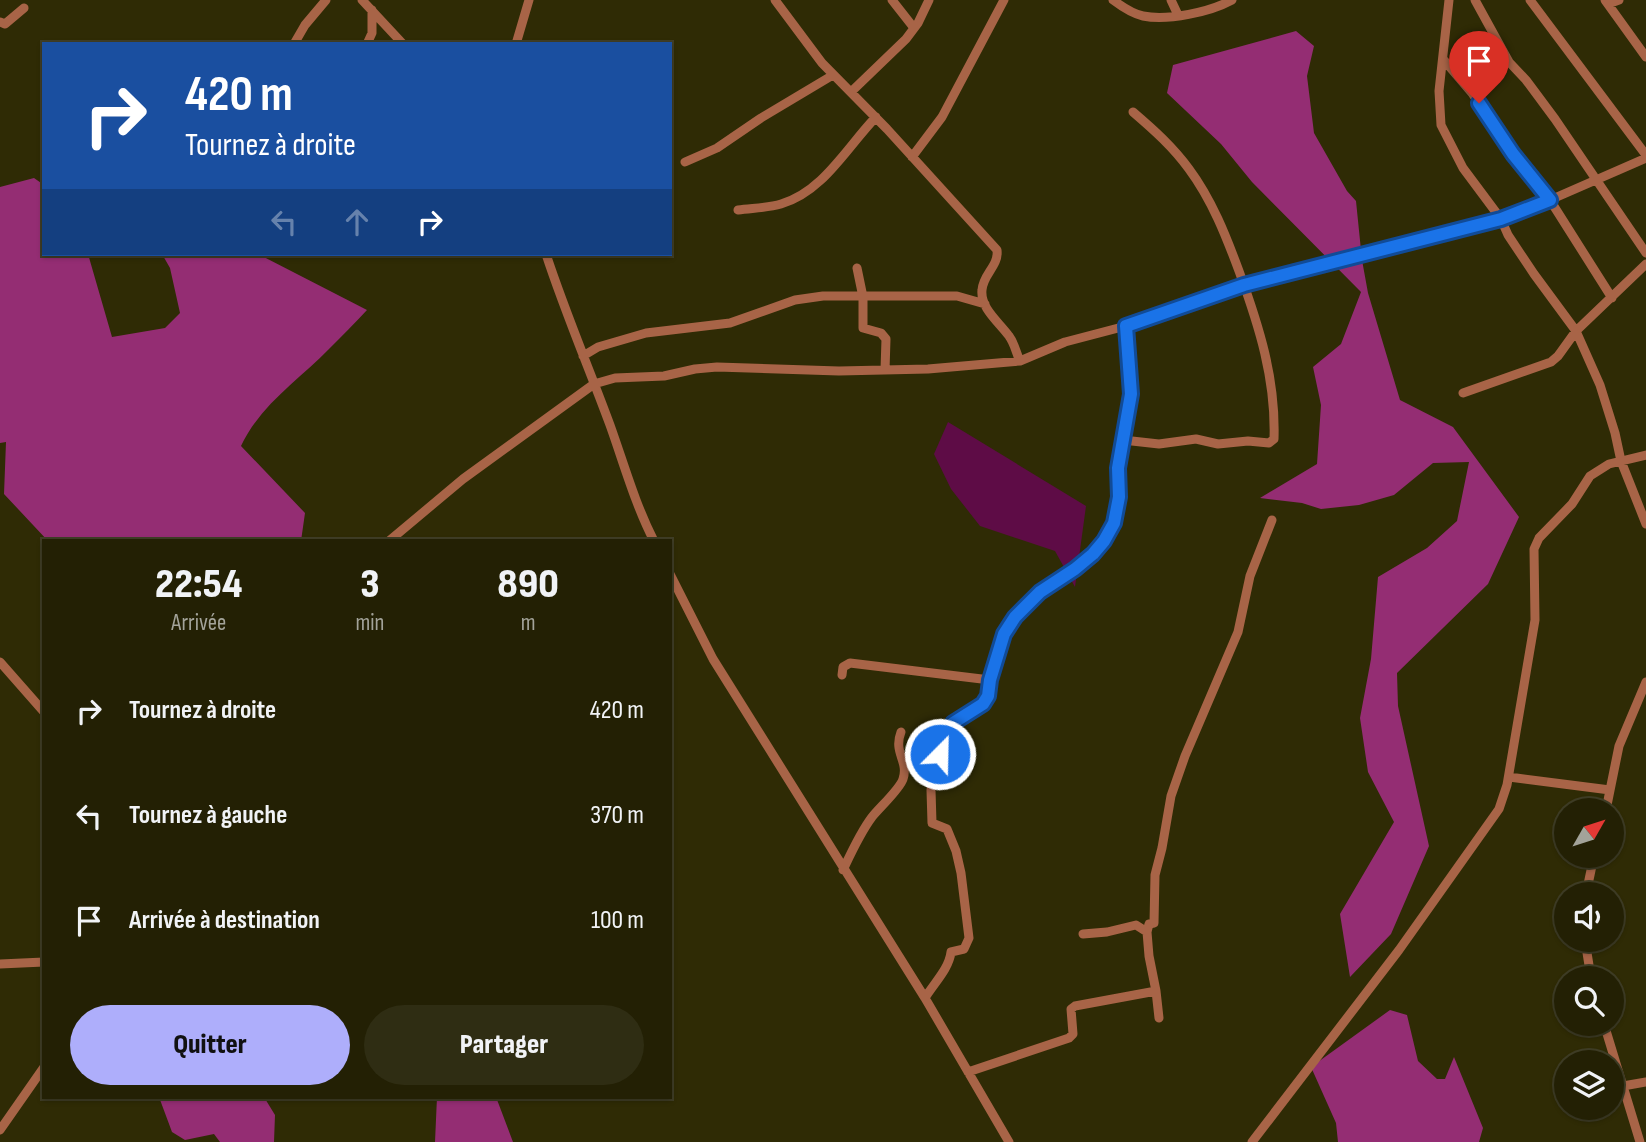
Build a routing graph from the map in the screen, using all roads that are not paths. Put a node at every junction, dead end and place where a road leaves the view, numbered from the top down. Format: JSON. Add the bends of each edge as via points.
{"nodes":[{"id":1,"x":326,"y":0,"type":"edge"},
{"id":2,"x":362,"y":0,"type":"edge"},
{"id":3,"x":529,"y":0,"type":"edge"},
{"id":4,"x":775,"y":0,"type":"edge"},
{"id":5,"x":892,"y":0,"type":"edge"},
{"id":6,"x":929,"y":0,"type":"edge"},
{"id":7,"x":1004,"y":0,"type":"edge"},
{"id":8,"x":1113,"y":0,"type":"edge"},
{"id":9,"x":1171,"y":0,"type":"edge"},
{"id":10,"x":1232,"y":0,"type":"edge"},
{"id":11,"x":1449,"y":0,"type":"edge"},
{"id":12,"x":1475,"y":0,"type":"edge"},
{"id":13,"x":1530,"y":0,"type":"edge"},
{"id":14,"x":1619,"y":0,"type":"edge"},
{"id":15,"x":1606,"y":2,"type":"edge"},
{"id":16,"x":24,"y":8,"type":"dead end"},
{"id":17,"x":372,"y":10,"type":"junction"},
{"id":18,"x":1178,"y":15,"type":"junction"},
{"id":19,"x":0,"y":22,"type":"edge"},
{"id":20,"x":915,"y":28,"type":"junction"},
{"id":21,"x":295,"y":42,"type":"edge"},
{"id":22,"x":368,"y":42,"type":"edge"},
{"id":23,"x":401,"y":42,"type":"edge"},
{"id":24,"x":517,"y":42,"type":"edge"},
{"id":25,"x":1646,"y":57,"type":"edge"},
{"id":26,"x":1443,"y":60,"type":"junction"},
{"id":27,"x":833,"y":75,"type":"junction"},
{"id":28,"x":851,"y":92,"type":"junction"},
{"id":29,"x":1133,"y":112,"type":"dead end"},
{"id":30,"x":876,"y":117,"type":"junction"},
{"id":31,"x":912,"y":157,"type":"junction"},
{"id":32,"x":1646,"y":157,"type":"edge"},
{"id":33,"x":685,"y":162,"type":"dead end"},
{"id":34,"x":1597,"y":180,"type":"junction"},
{"id":35,"x":1550,"y":200,"type":"junction"},
{"id":36,"x":738,"y":210,"type":"dead end"},
{"id":37,"x":1501,"y":219,"type":"junction"},
{"id":38,"x":1646,"y":253,"type":"edge"},
{"id":39,"x":547,"y":256,"type":"edge"},
{"id":40,"x":1646,"y":264,"type":"edge"},
{"id":41,"x":857,"y":268,"type":"dead end"},
{"id":42,"x":1244,"y":285,"type":"junction"},
{"id":43,"x":863,"y":297,"type":"junction"},
{"id":44,"x":1612,"y":298,"type":"junction"},
{"id":45,"x":985,"y":304,"type":"junction"},
{"id":46,"x":1126,"y":326,"type":"junction"},
{"id":47,"x":1576,"y":331,"type":"junction"},
{"id":48,"x":583,"y":356,"type":"junction"},
{"id":49,"x":1020,"y":361,"type":"junction"},
{"id":50,"x":885,"y":370,"type":"junction"},
{"id":51,"x":594,"y":384,"type":"junction"},
{"id":52,"x":1463,"y":393,"type":"dead end"},
{"id":53,"x":1123,"y":440,"type":"junction"},
{"id":54,"x":1646,"y":455,"type":"edge"},
{"id":55,"x":1620,"y":461,"type":"junction"},
{"id":56,"x":1272,"y":520,"type":"dead end"},
{"id":57,"x":1646,"y":524,"type":"edge"},
{"id":58,"x":391,"y":539,"type":"edge"},
{"id":59,"x":653,"y":539,"type":"edge"},
{"id":60,"x":672,"y":578,"type":"edge"},
{"id":61,"x":0,"y":662,"type":"edge"},
{"id":62,"x":842,"y":675,"type":"dead end"},
{"id":63,"x":990,"y":680,"type":"junction"},
{"id":64,"x":1646,"y":682,"type":"edge"},
{"id":65,"x":42,"y":710,"type":"edge"},
{"id":66,"x":901,"y":732,"type":"dead end"},
{"id":67,"x":1509,"y":776,"type":"junction"},
{"id":68,"x":1610,"y":790,"type":"junction"},
{"id":69,"x":1608,"y":798,"type":"edge"},
{"id":70,"x":843,"y":870,"type":"junction"},
{"id":71,"x":1147,"y":932,"type":"junction"},
{"id":72,"x":1083,"y":934,"type":"dead end"},
{"id":73,"x":42,"y":962,"type":"edge"},
{"id":74,"x":0,"y":964,"type":"edge"},
{"id":75,"x":1156,"y":991,"type":"junction"},
{"id":76,"x":925,"y":998,"type":"junction"},
{"id":77,"x":1159,"y":1018,"type":"dead end"},
{"id":78,"x":42,"y":1070,"type":"edge"},
{"id":79,"x":968,"y":1072,"type":"junction"},
{"id":80,"x":1646,"y":1082,"type":"edge"},
{"id":81,"x":1624,"y":1086,"type":"edge"},
{"id":82,"x":1624,"y":1089,"type":"edge"},
{"id":83,"x":0,"y":1130,"type":"edge"},
{"id":84,"x":1009,"y":1142,"type":"edge"},
{"id":85,"x":1252,"y":1142,"type":"edge"},
{"id":86,"x":1640,"y":1142,"type":"edge"}],
"edges":[{"from":1,"to":21,"type":"street"},
{"from":2,"to":17,"type":"street"},
{"from":3,"to":24,"type":"street"},
{"from":4,"to":27,"type":"street"},
{"from":5,"to":20,"type":"street"},
{"from":6,"to":20,"type":"street"},
{"from":7,"to":31,"type":"street","via":[[942,117]]},
{"from":8,"to":18,"type":"street","via":[[1143,16]]},
{"from":9,"to":18,"type":"street"},
{"from":10,"to":18,"type":"street"},
{"from":11,"to":26,"type":"street"},
{"from":12,"to":34,"type":"street","via":[[1509,61]]},
{"from":13,"to":32,"type":"street"},
{"from":14,"to":15,"type":"street"},
{"from":15,"to":25,"type":"street"},
{"from":16,"to":19,"type":"street","via":[[9,22]]},
{"from":17,"to":22,"type":"street"},
{"from":17,"to":23,"type":"street"},
{"from":20,"to":28,"type":"street"},
{"from":26,"to":35,"type":"street"},
{"from":26,"to":37,"type":"street","via":[[1441,125],[1463,167]]},
{"from":27,"to":28,"type":"street"},
{"from":27,"to":33,"type":"street","via":[[717,148]]},
{"from":28,"to":30,"type":"street"},
{"from":29,"to":42,"type":"street","via":[[1171,145],[1192,172],[1226,237]]},
{"from":30,"to":31,"type":"street"},
{"from":30,"to":36,"type":"street","via":[[810,189],[780,205]]},
{"from":31,"to":45,"type":"street","via":[[997,250],[998,258],[982,287]]},
{"from":32,"to":34,"type":"street"},
{"from":34,"to":35,"type":"street"},
{"from":34,"to":38,"type":"street"},
{"from":35,"to":37,"type":"street"},
{"from":35,"to":44,"type":"street"},
{"from":37,"to":42,"type":"street"},
{"from":37,"to":47,"type":"street"},
{"from":39,"to":48,"type":"street"},
{"from":40,"to":44,"type":"street"},
{"from":41,"to":43,"type":"street"},
{"from":42,"to":46,"type":"street"},
{"from":42,"to":53,"type":"street","via":[[1265,346],[1274,439],[1269,443],[1218,444],[1196,439],[1159,444]]},
{"from":43,"to":45,"type":"street","via":[[957,296]]},
{"from":43,"to":48,"type":"street","via":[[795,300],[730,323],[646,333]]},
{"from":43,"to":50,"type":"street","via":[[863,328],[886,339]]},
{"from":44,"to":47,"type":"street"},
{"from":45,"to":49,"type":"street","via":[[1009,336]]},
{"from":46,"to":49,"type":"street","via":[[1065,342]]},
{"from":46,"to":53,"type":"street","via":[[1131,394]]},
{"from":47,"to":52,"type":"street","via":[[1551,362]]},
{"from":47,"to":55,"type":"street","via":[[1600,385]]},
{"from":48,"to":51,"type":"street"},
{"from":49,"to":50,"type":"street"},
{"from":50,"to":51,"type":"street","via":[[717,367]]},
{"from":51,"to":58,"type":"street","via":[[463,479]]},
{"from":51,"to":59,"type":"street"},
{"from":53,"to":63,"type":"street","via":[[1118,510],[1109,534],[1075,569],[1026,603],[1004,634]]},
{"from":54,"to":55,"type":"street"},
{"from":55,"to":57,"type":"street"},
{"from":55,"to":67,"type":"street","via":[[1590,476],[1534,549],[1535,620]]},
{"from":56,"to":71,"type":"street","via":[[1250,576],[1238,632],[1171,796],[1154,875],[1154,923]]},
{"from":60,"to":70,"type":"street","via":[[713,659]]},
{"from":61,"to":65,"type":"street"},
{"from":62,"to":63,"type":"street","via":[[843,667],[850,663]]},
{"from":63,"to":76,"type":"street","via":[[983,704],[953,723],[934,772],[932,824],[947,829],[956,851],[969,937],[964,949],[951,952],[950,962]]},
{"from":64,"to":68,"type":"street","via":[[1619,746]]},
{"from":66,"to":70,"type":"street","via":[[897,743],[905,768],[903,781],[859,835]]},
{"from":67,"to":68,"type":"street"},
{"from":67,"to":85,"type":"street","via":[[1492,821]]},
{"from":68,"to":69,"type":"street"},
{"from":70,"to":76,"type":"street"},
{"from":71,"to":72,"type":"street","via":[[1136,925]]},
{"from":71,"to":75,"type":"street"},
{"from":73,"to":74,"type":"street"},
{"from":75,"to":77,"type":"street"},
{"from":75,"to":79,"type":"street","via":[[1075,1006],[1070,1013],[1073,1034],[1069,1038]]},
{"from":76,"to":79,"type":"street"},
{"from":78,"to":83,"type":"street"},
{"from":79,"to":84,"type":"street"},
{"from":80,"to":81,"type":"street"},
{"from":82,"to":86,"type":"street"}]}
